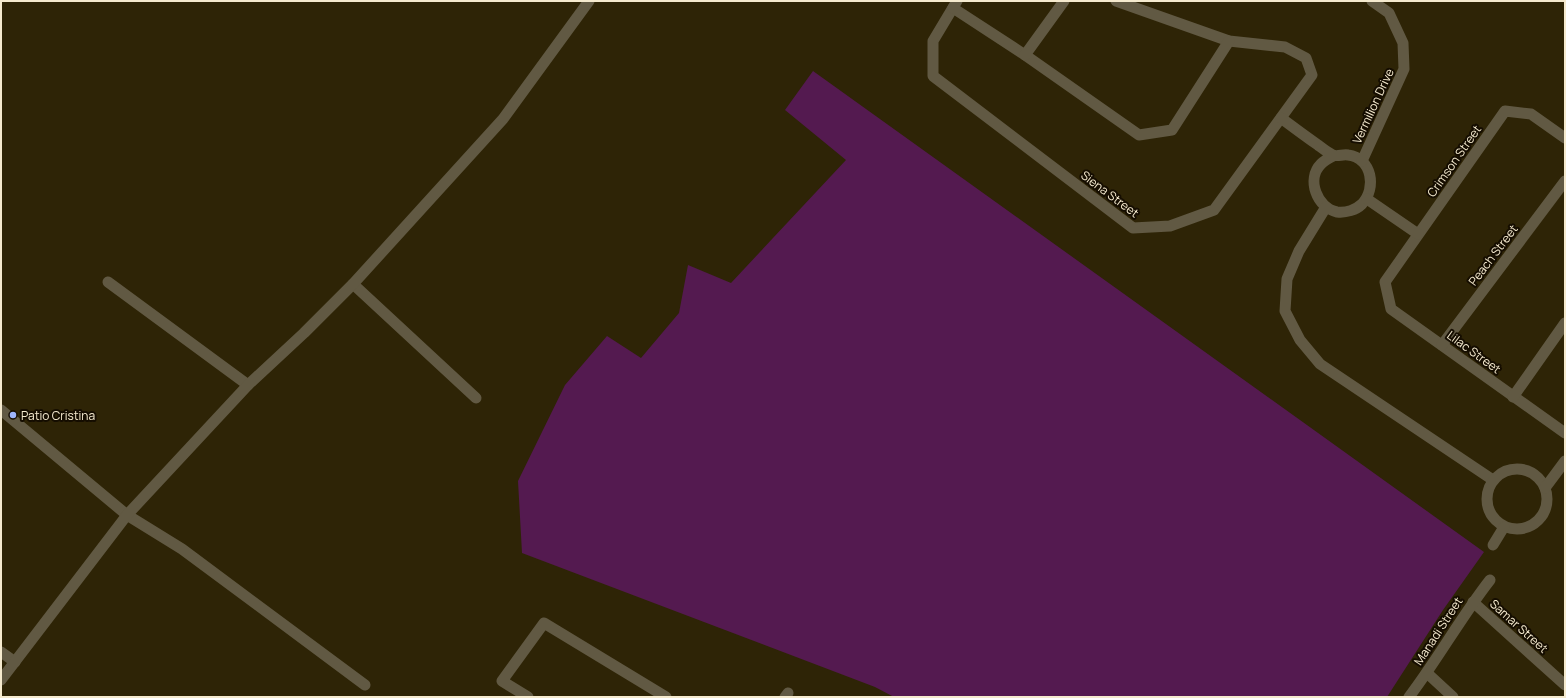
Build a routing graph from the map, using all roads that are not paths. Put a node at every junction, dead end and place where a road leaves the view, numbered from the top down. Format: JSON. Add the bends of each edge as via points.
{"nodes":[{"id":1,"x":589,"y":1,"type":"edge"},
{"id":2,"x":1064,"y":1,"type":"edge"},
{"id":3,"x":1116,"y":1,"type":"edge"},
{"id":4,"x":1372,"y":1,"type":"edge"},
{"id":5,"x":955,"y":5,"type":"edge"},
{"id":6,"x":1229,"y":41,"type":"junction"},
{"id":7,"x":1025,"y":55,"type":"junction"},
{"id":8,"x":1281,"y":118,"type":"junction"},
{"id":9,"x":1565,"y":138,"type":"edge"},
{"id":10,"x":1333,"y":156,"type":"junction"},
{"id":11,"x":1362,"y":161,"type":"junction"},
{"id":12,"x":1565,"y":181,"type":"edge"},
{"id":13,"x":1367,"y":199,"type":"junction"},
{"id":14,"x":1326,"y":207,"type":"junction"},
{"id":15,"x":1418,"y":234,"type":"junction"},
{"id":16,"x":108,"y":282,"type":"dead end"},
{"id":17,"x":1385,"y":282,"type":"joint"},
{"id":18,"x":353,"y":284,"type":"junction"},
{"id":19,"x":1565,"y":323,"type":"edge"},
{"id":20,"x":1442,"y":345,"type":"junction"},
{"id":21,"x":248,"y":385,"type":"junction"},
{"id":22,"x":1513,"y":396,"type":"junction"},
{"id":23,"x":476,"y":398,"type":"dead end"},
{"id":24,"x":1,"y":410,"type":"edge"},
{"id":25,"x":1565,"y":433,"type":"edge"},
{"id":26,"x":1565,"y":461,"type":"edge"},
{"id":27,"x":1493,"y":480,"type":"junction"},
{"id":28,"x":1545,"y":488,"type":"junction"},
{"id":29,"x":127,"y":516,"type":"junction"},
{"id":30,"x":1504,"y":527,"type":"junction"},
{"id":31,"x":1493,"y":545,"type":"dead end"},
{"id":32,"x":1490,"y":580,"type":"dead end"},
{"id":33,"x":1473,"y":602,"type":"junction"},
{"id":34,"x":1,"y":652,"type":"edge"},
{"id":35,"x":15,"y":662,"type":"junction"},
{"id":36,"x":1427,"y":673,"type":"junction"},
{"id":37,"x":1,"y":680,"type":"edge"},
{"id":38,"x":365,"y":685,"type":"dead end"},
{"id":39,"x":1565,"y":685,"type":"edge"},
{"id":40,"x":528,"y":697,"type":"edge"},
{"id":41,"x":666,"y":697,"type":"edge"},
{"id":42,"x":1409,"y":697,"type":"edge"},
{"id":43,"x":1454,"y":697,"type":"edge"}],
"edges":[{"from":1,"to":18,"type":"street","via":[[503,119]]},
{"from":2,"to":7,"type":"street"},
{"from":3,"to":6,"type":"street"},
{"from":4,"to":11,"type":"street","name":"Vermilion Drive","via":[[1389,13],[1403,43],[1404,69]]},
{"from":5,"to":7,"type":"street"},
{"from":5,"to":8,"type":"street","name":"Siena Street","via":[[933,41],[933,76],[1133,228],[1170,226],[1214,210]]},
{"from":6,"to":7,"type":"street","via":[[1172,130],[1139,135]]},
{"from":6,"to":8,"type":"street","name":"Siena Street","via":[[1285,48],[1306,58],[1312,75]]},
{"from":8,"to":10,"type":"street"},
{"from":9,"to":15,"type":"street","name":"Crimson Street","via":[[1531,114],[1505,111]]},
{"from":10,"to":11,"type":"street","via":[[1348,154]]},
{"from":10,"to":14,"type":"street","via":[[1320,164],[1314,179],[1316,195]]},
{"from":11,"to":13,"type":"street","via":[[1370,172],[1372,186]]},
{"from":12,"to":20,"type":"street","name":"Peach Street"},
{"from":13,"to":14,"type":"street","via":[[1359,207],[1348,212],[1337,212]]},
{"from":13,"to":15,"type":"street"},
{"from":14,"to":27,"type":"street","via":[[1299,251],[1287,279],[1285,311],[1300,340],[1320,364]]},
{"from":15,"to":17,"type":"street","name":"Crimson Street"},
{"from":16,"to":21,"type":"street"},
{"from":17,"to":20,"type":"street","name":"Lilac Street","via":[[1391,308]]},
{"from":18,"to":21,"type":"street","via":[[304,334]]},
{"from":18,"to":23,"type":"street"},
{"from":19,"to":22,"type":"street"},
{"from":20,"to":22,"type":"street","name":"Lilac Street"},
{"from":21,"to":29,"type":"street"},
{"from":22,"to":25,"type":"street","name":"Lilac Street"},
{"from":24,"to":29,"type":"street"},
{"from":26,"to":28,"type":"street"},
{"from":27,"to":28,"type":"street","via":[[1503,472],[1515,469],[1527,471],[1538,478]]},
{"from":27,"to":30,"type":"street","via":[[1486,497],[1490,515]]},
{"from":28,"to":30,"type":"street","via":[[1545,512],[1538,521],[1528,528],[1516,530]]},
{"from":29,"to":35,"type":"street"},
{"from":29,"to":38,"type":"street","via":[[182,549]]},
{"from":30,"to":31,"type":"street"},
{"from":32,"to":33,"type":"street","name":"Manadi Street"},
{"from":33,"to":36,"type":"street","name":"Manadi Street"},
{"from":33,"to":39,"type":"street","name":"Samar Street"},
{"from":34,"to":35,"type":"street"},
{"from":35,"to":37,"type":"street"},
{"from":36,"to":42,"type":"street","name":"Manadi Street"},
{"from":36,"to":43,"type":"street"},
{"from":40,"to":41,"type":"street","via":[[502,681],[544,623]]}]}
